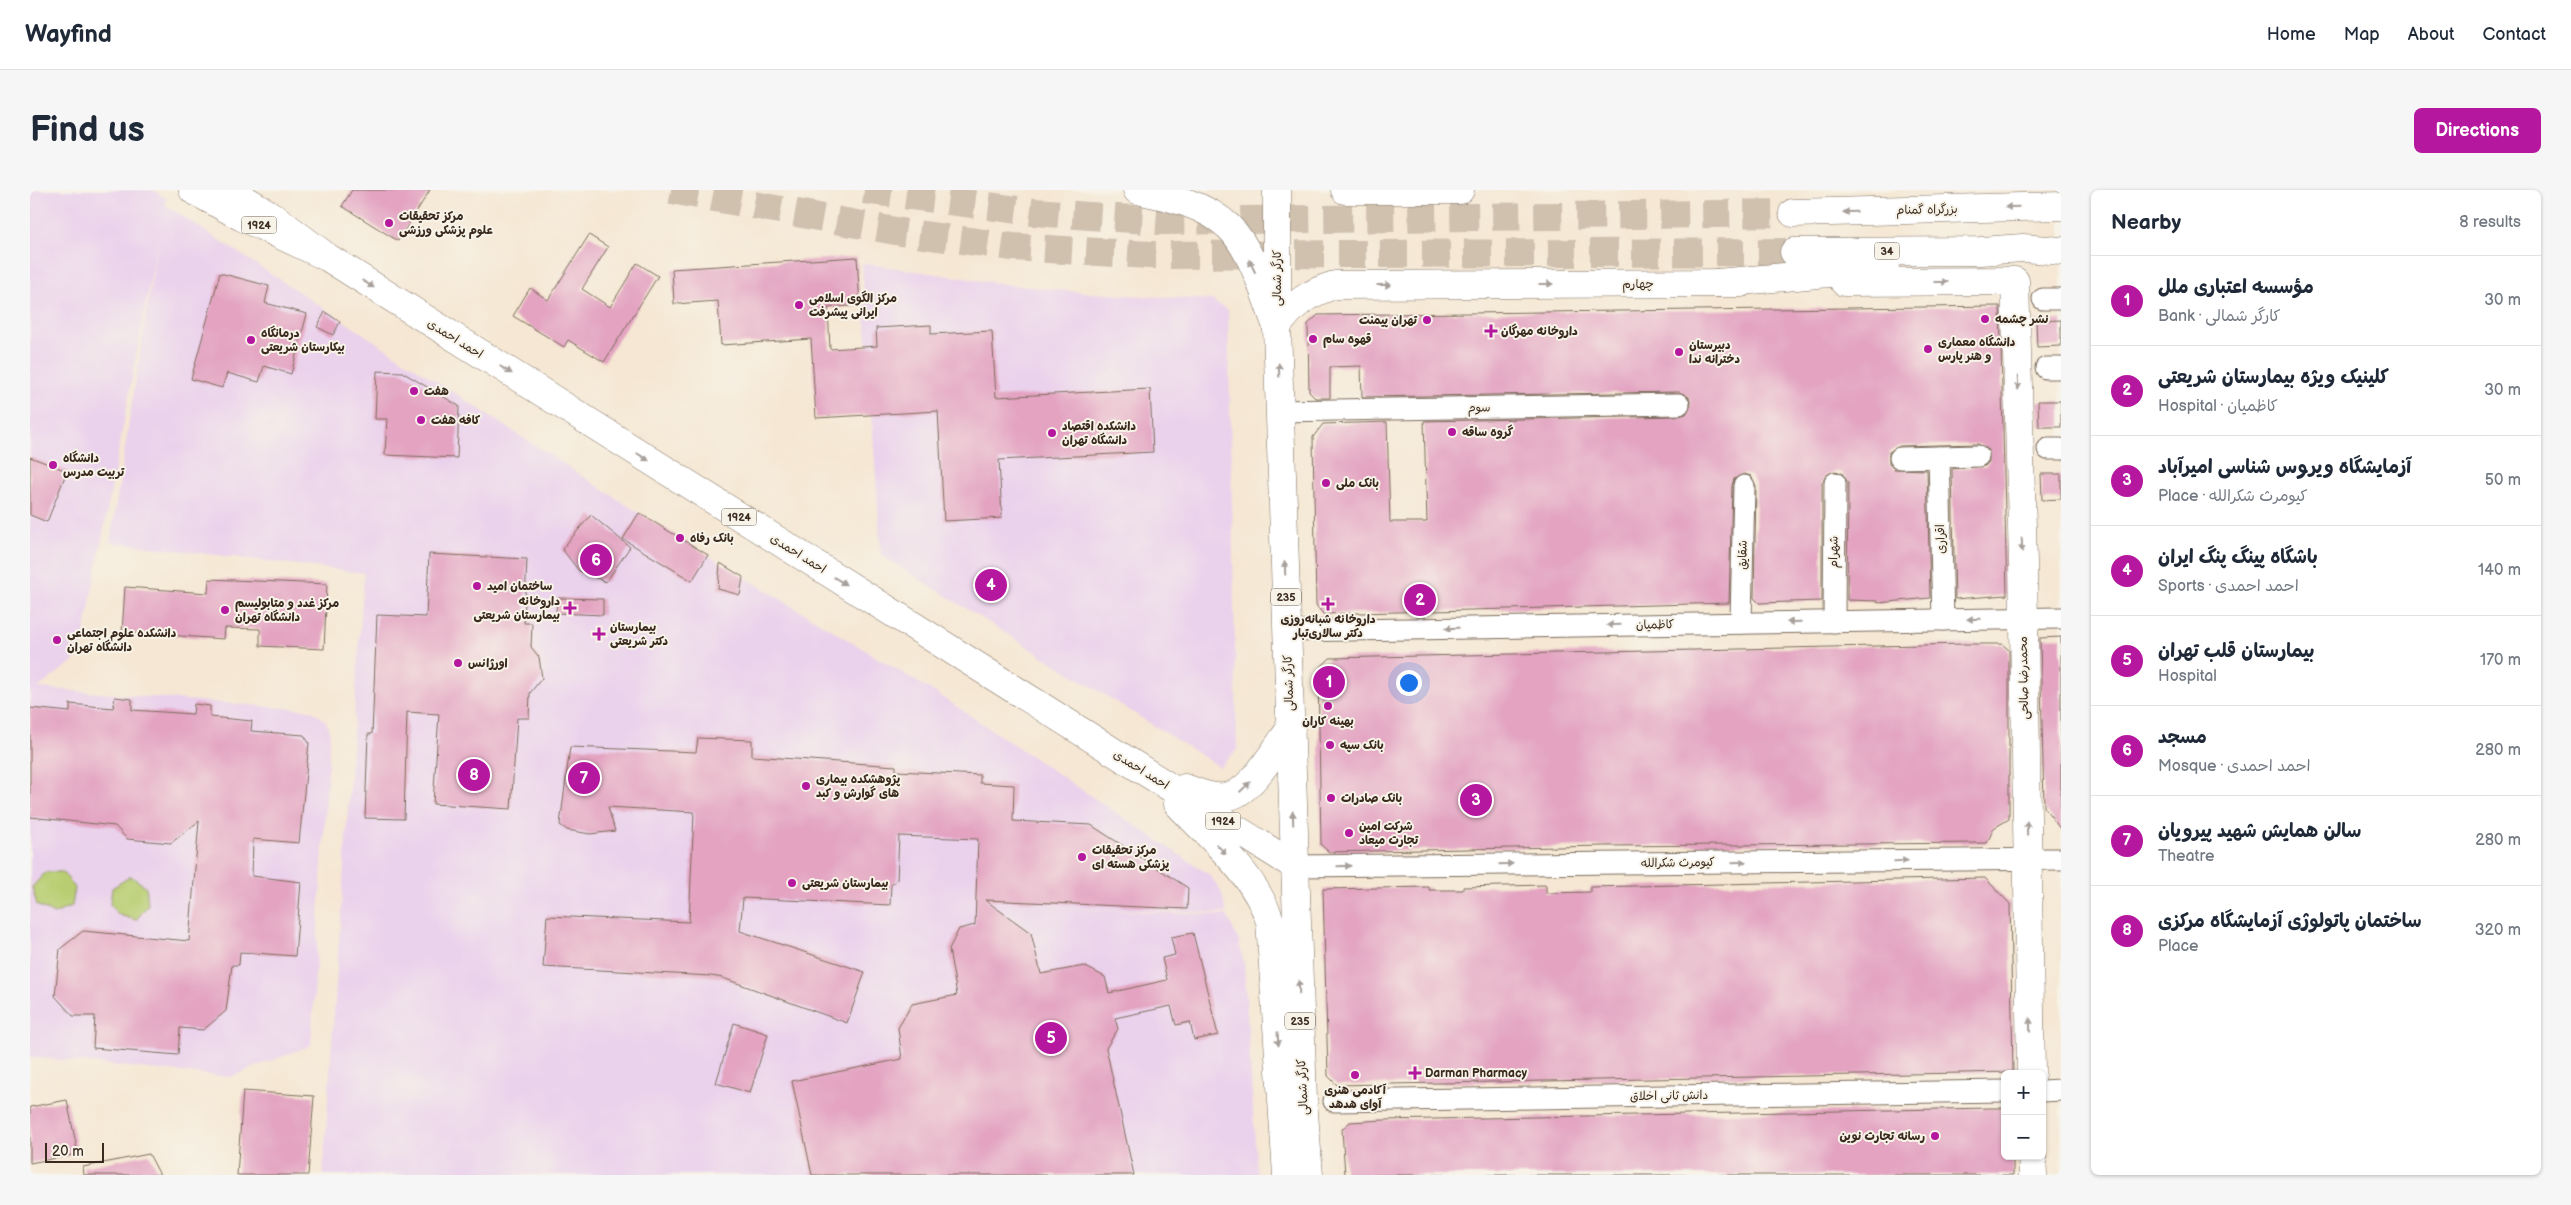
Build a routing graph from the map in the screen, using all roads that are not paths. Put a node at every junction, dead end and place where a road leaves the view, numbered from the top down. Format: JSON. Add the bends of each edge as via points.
{"nodes":[{"id":1,"x":193,"y":190,"type":"edge"},
{"id":2,"x":230,"y":190,"type":"edge"},
{"id":3,"x":1137,"y":190,"type":"edge"},
{"id":4,"x":1277,"y":190,"type":"edge"},
{"id":5,"x":1345,"y":190,"type":"edge"},
{"id":6,"x":1460,"y":190,"type":"edge"},
{"id":7,"x":2052,"y":190,"type":"edge"},
{"id":8,"x":2061,"y":193,"type":"edge"},
{"id":9,"x":2061,"y":206,"type":"edge"},
{"id":10,"x":1793,"y":213,"type":"tunnel mouth"},
{"id":11,"x":2061,"y":245,"type":"edge"},
{"id":12,"x":2024,"y":248,"type":"junction"},
{"id":13,"x":1980,"y":251,"type":"junction"},
{"id":14,"x":1794,"y":252,"type":"tunnel mouth"},
{"id":15,"x":2061,"y":252,"type":"edge"},
{"id":16,"x":327,"y":257,"type":"junction"},
{"id":17,"x":2015,"y":281,"type":"joint"},
{"id":18,"x":1717,"y":283,"type":"junction"},
{"id":19,"x":1277,"y":327,"type":"junction"},
{"id":20,"x":1679,"y":404,"type":"dead end"},
{"id":21,"x":1280,"y":411,"type":"junction"},
{"id":22,"x":1978,"y":456,"type":"dead end"},
{"id":23,"x":1939,"y":457,"type":"junction"},
{"id":24,"x":1900,"y":458,"type":"dead end"},
{"id":25,"x":1835,"y":483,"type":"dead end"},
{"id":26,"x":1744,"y":486,"type":"dead end"},
{"id":27,"x":2023,"y":618,"type":"junction"},
{"id":28,"x":2061,"y":618,"type":"edge"},
{"id":29,"x":1943,"y":620,"type":"junction"},
{"id":30,"x":1834,"y":622,"type":"junction"},
{"id":31,"x":1741,"y":623,"type":"junction"},
{"id":32,"x":1287,"y":631,"type":"junction"},
{"id":33,"x":1290,"y":728,"type":"junction"},
{"id":34,"x":1150,"y":776,"type":"junction"},
{"id":35,"x":2027,"y":859,"type":"junction"},
{"id":36,"x":2061,"y":859,"type":"edge"},
{"id":37,"x":1295,"y":866,"type":"junction"},
{"id":38,"x":2031,"y":1070,"type":"edge"},
{"id":39,"x":2061,"y":1090,"type":"edge"},
{"id":40,"x":2001,"y":1091,"type":"edge"},
{"id":41,"x":2046,"y":1091,"type":"edge"},
{"id":42,"x":1334,"y":1101,"type":"dead end"},
{"id":43,"x":2032,"y":1160,"type":"edge"},
{"id":44,"x":1287,"y":1175,"type":"edge"},
{"id":45,"x":1309,"y":1175,"type":"edge"},
{"id":46,"x":2033,"y":1175,"type":"edge"}],
"edges":[{"from":1,"to":16,"type":"main road","name":"احمد احمدی","number":"1924"},
{"from":2,"to":16,"type":"main road","via":[[275,218]]},
{"from":19,"to":3,"type":"main road","one_way":true,"via":[[1254,269],[1230,227],[1202,208]]},
{"from":4,"to":19,"type":"main road","name":"کارگر شمالی","number":"235"},
{"from":5,"to":6,"type":"main road"},
{"from":7,"to":8,"type":"main road"},
{"from":9,"to":10,"type":"main road","name":"بزرگراه گمنام","one_way":true},
{"from":11,"to":12,"type":"main road"},
{"from":12,"to":13,"type":"main road","number":"34"},
{"from":12,"to":15,"type":"main road","number":"34"},
{"from":13,"to":14,"type":"main road","number":"34"},
{"from":13,"to":18,"type":"main road","via":[[1919,266]]},
{"from":16,"to":34,"type":"main road","name":"احمد احمدی","number":"1924","one_way":true},
{"from":18,"to":17,"type":"main road","name":"چهارم","one_way":true},
{"from":17,"to":27,"type":"main road","name":"محمدرضا صالحی","one_way":true},
{"from":19,"to":18,"type":"main road","name":"چهارم","one_way":true,"via":[[1302,299],[1335,285]]},
{"from":21,"to":19,"type":"main road","name":"کارگر شمالی","number":"235","one_way":true},
{"from":20,"to":21,"type":"street","name":"سوم"},
{"from":32,"to":21,"type":"main road","name":"کارگر شمالی","number":"235","one_way":true},
{"from":22,"to":23,"type":"street"},
{"from":23,"to":24,"type":"street"},
{"from":23,"to":29,"type":"street","name":"اقراری"},
{"from":25,"to":30,"type":"street","name":"شهرام"},
{"from":26,"to":31,"type":"street","name":"شقایق"},
{"from":27,"to":28,"type":"street","name":"کاظمیان"},
{"from":27,"to":29,"type":"street","name":"کاظمیان","one_way":true},
{"from":35,"to":27,"type":"main road","name":"محمدرضا صالحی","one_way":true},
{"from":29,"to":30,"type":"street","name":"کاظمیان"},
{"from":30,"to":31,"type":"street","name":"کاظمیان","one_way":true},
{"from":31,"to":32,"type":"street","name":"کاظمیان","one_way":true},
{"from":32,"to":33,"type":"main road","name":"کارگر شمالی","number":"235"},
{"from":34,"to":33,"type":"main road","one_way":true,"via":[[1203,794],[1229,797],[1250,783]]},
{"from":37,"to":33,"type":"main road","name":"کارگر شمالی","number":"235","one_way":true},
{"from":34,"to":37,"type":"main road","name":"احمد احمدی","number":"1924"},
{"from":34,"to":44,"type":"main road","name":"کارگر شمالی","one_way":true,"via":[[1249,879],[1270,921]]},
{"from":35,"to":36,"type":"street","name":"کیومرث شکرالله"},
{"from":37,"to":35,"type":"street","name":"کیومرث شکرالله","one_way":true},
{"from":38,"to":35,"type":"main road","name":"محمدرضا صالحی","one_way":true},
{"from":45,"to":37,"type":"main road","name":"کارگر شمالی","number":"235","one_way":true},
{"from":39,"to":41,"type":"street"},
{"from":40,"to":42,"type":"street","name":"دانش ثانی اخلاق"},
{"from":43,"to":46,"type":"main road"}]}
